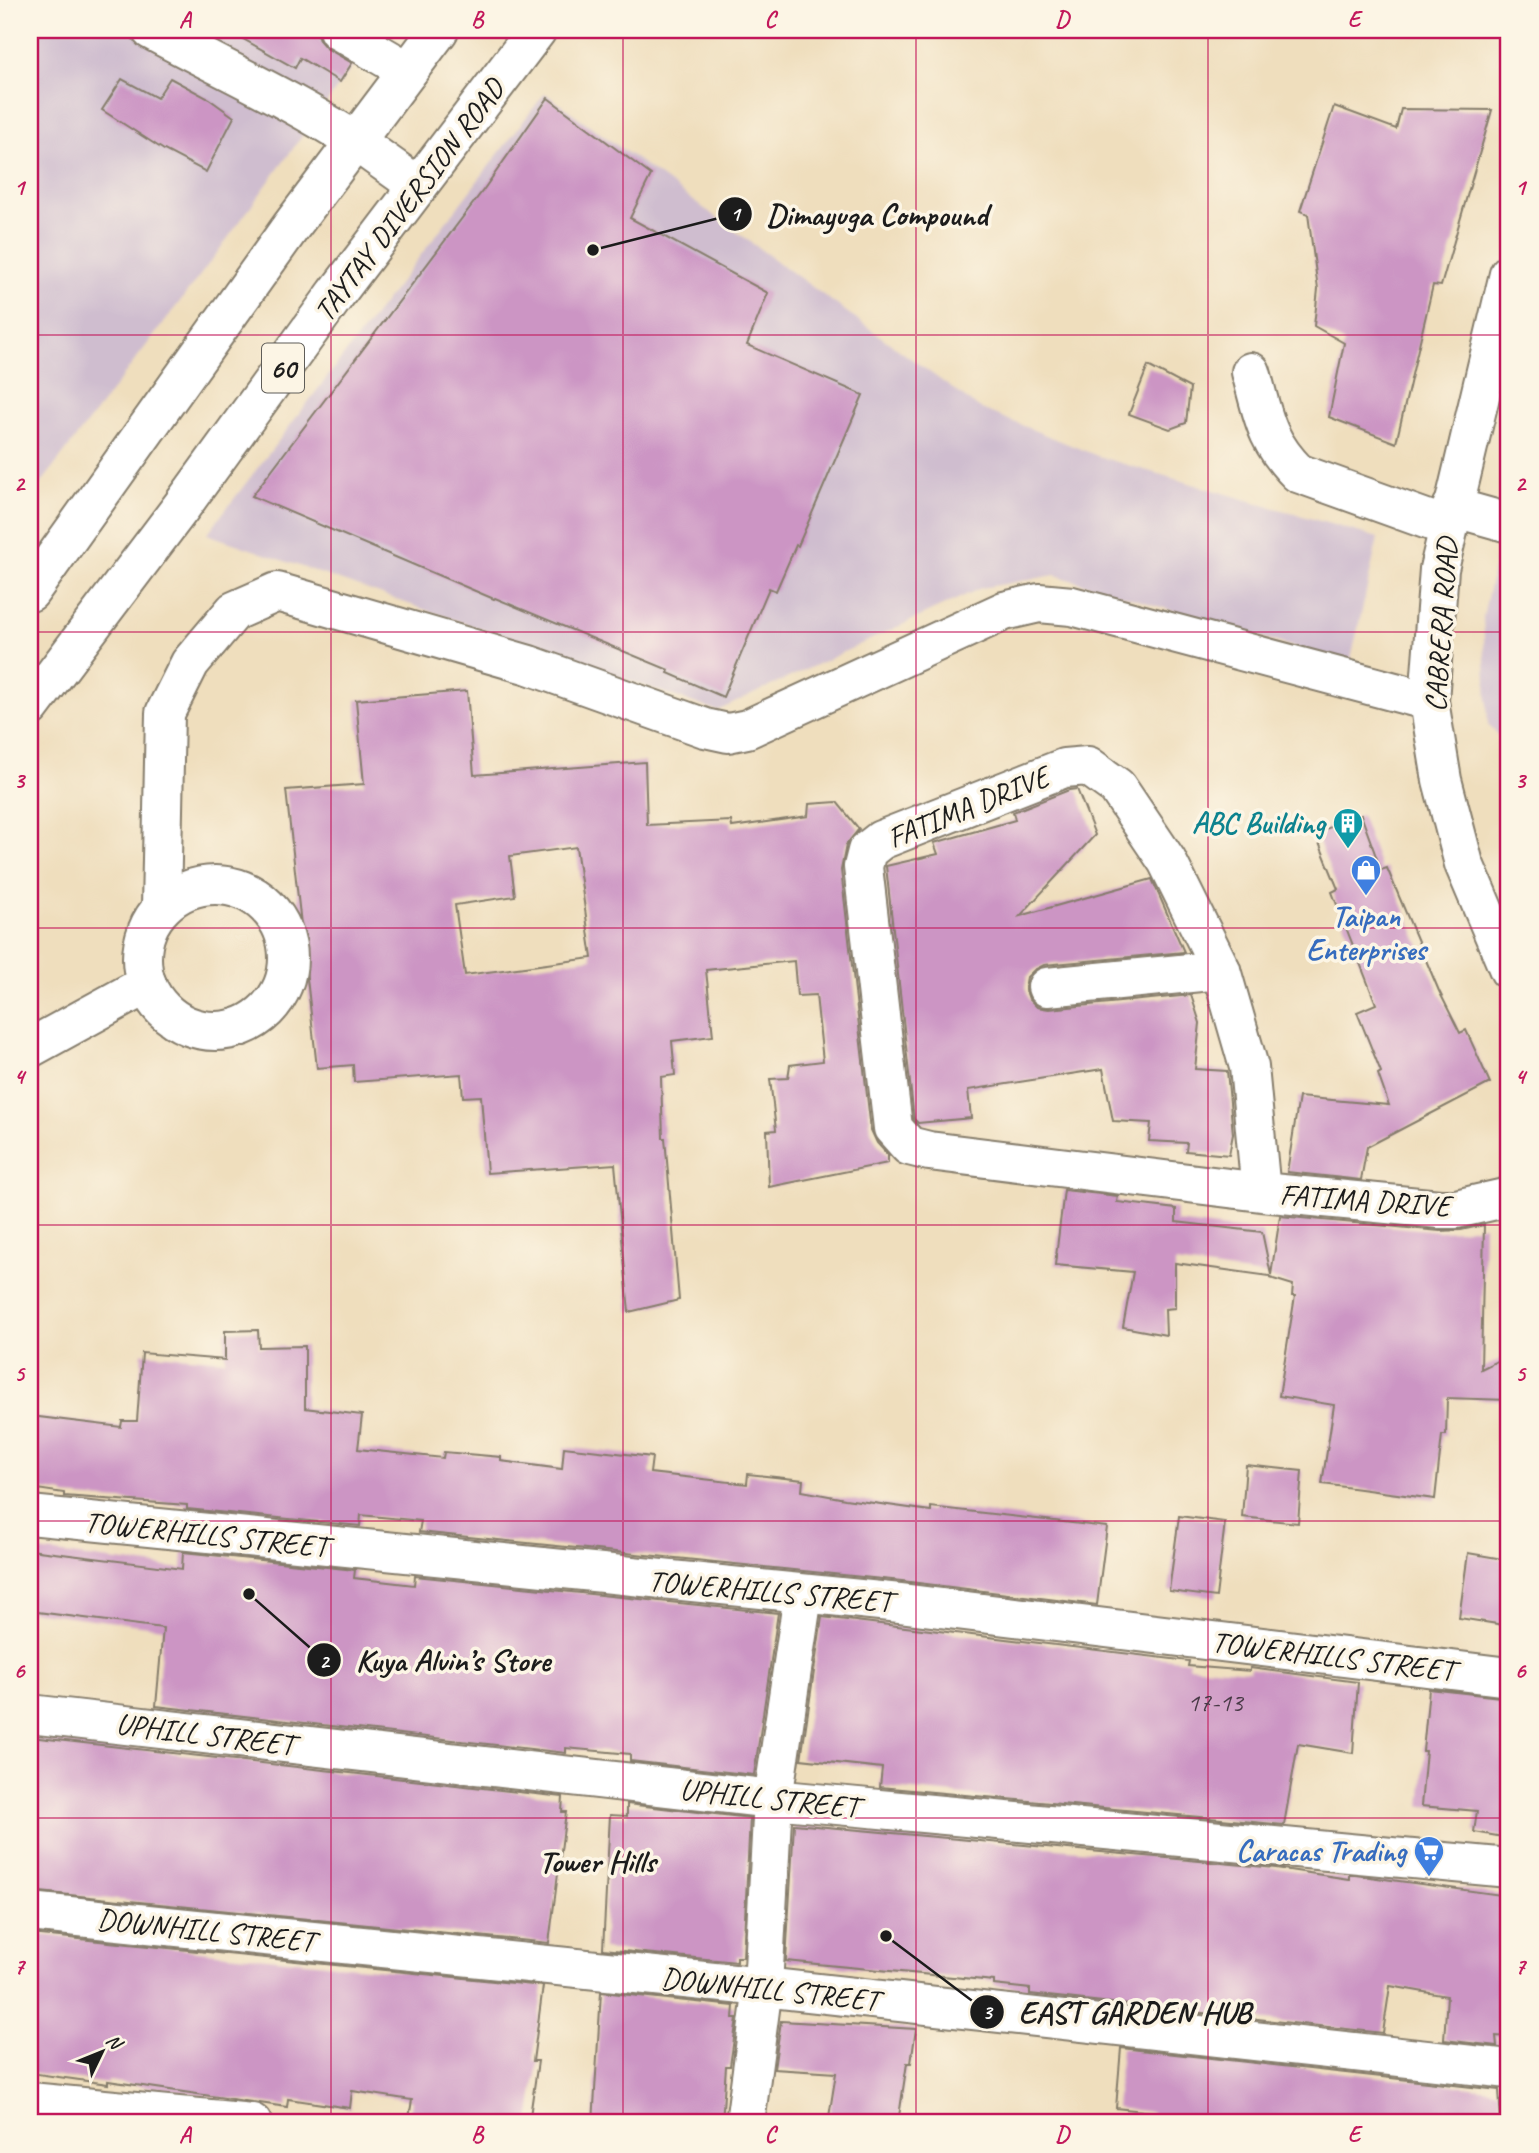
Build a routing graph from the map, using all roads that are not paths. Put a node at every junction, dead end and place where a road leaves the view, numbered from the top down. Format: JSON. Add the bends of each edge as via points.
{"nodes":[{"id":1,"x":151,"y":30,"type":"edge"},
{"id":2,"x":338,"y":30,"type":"edge"},
{"id":3,"x":439,"y":30,"type":"edge"},
{"id":4,"x":537,"y":30,"type":"edge"},
{"id":5,"x":408,"y":71,"type":"junction"},
{"id":6,"x":355,"y":141,"type":"junction"},
{"id":7,"x":418,"y":186,"type":"junction"},
{"id":8,"x":1509,"y":274,"type":"edge"},
{"id":9,"x":1251,"y":372,"type":"dead end"},
{"id":10,"x":1450,"y":517,"type":"junction"},
{"id":11,"x":1509,"y":523,"type":"edge"},
{"id":12,"x":30,"y":592,"type":"edge"},
{"id":13,"x":1429,"y":701,"type":"junction"},
{"id":14,"x":30,"y":707,"type":"edge"},
{"id":15,"x":161,"y":908,"type":"junction"},
{"id":16,"x":1222,"y":970,"type":"junction"},
{"id":17,"x":1509,"y":970,"type":"edge"},
{"id":18,"x":147,"y":984,"type":"junction"},
{"id":19,"x":1047,"y":987,"type":"dead end"},
{"id":20,"x":30,"y":1048,"type":"edge"},
{"id":21,"x":1262,"y":1192,"type":"junction"},
{"id":22,"x":1509,"y":1197,"type":"edge"},
{"id":23,"x":30,"y":1515,"type":"edge"},
{"id":24,"x":803,"y":1595,"type":"junction"},
{"id":25,"x":1509,"y":1677,"type":"edge"},
{"id":26,"x":30,"y":1714,"type":"edge"},
{"id":27,"x":773,"y":1799,"type":"junction"},
{"id":28,"x":1509,"y":1868,"type":"edge"},
{"id":29,"x":30,"y":1912,"type":"edge"},
{"id":30,"x":763,"y":1987,"type":"junction"},
{"id":31,"x":1509,"y":2069,"type":"edge"},
{"id":32,"x":30,"y":2102,"type":"edge"},
{"id":33,"x":252,"y":2123,"type":"edge"},
{"id":34,"x":746,"y":2123,"type":"edge"}],
"edges":[{"from":1,"to":6,"type":"street","via":[[310,111]]},
{"from":2,"to":5,"type":"street"},
{"from":3,"to":5,"type":"street"},
{"from":4,"to":7,"type":"street","name":"TAYTAY DIVERSION ROAD","number":"60"},
{"from":5,"to":6,"type":"street"},
{"from":6,"to":7,"type":"street"},
{"from":6,"to":12,"type":"street"},
{"from":7,"to":14,"type":"street","name":"TAYTAY DIVERSION ROAD","number":"60"},
{"from":8,"to":10,"type":"street","name":"CABRERA ROAD"},
{"from":9,"to":10,"type":"street","via":[[1269,436],[1298,473]]},
{"from":10,"to":11,"type":"street"},
{"from":10,"to":13,"type":"street","name":"CABRERA ROAD","via":[[1439,569]]},
{"from":13,"to":15,"type":"street","via":[[1072,606],[1039,603],[1003,611],[747,729],[728,733],[529,665],[277,592],[234,611],[190,663],[165,713]]},
{"from":13,"to":17,"type":"street","name":"CABRERA ROAD","via":[[1442,780],[1464,864]]},
{"from":15,"to":18,"type":"street","via":[[143,944]]},
{"from":15,"to":18,"type":"street","via":[[202,886],[226,886],[248,893],[267,907],[281,926],[288,972],[264,1013],[244,1026],[221,1031],[176,1021]]},
{"from":16,"to":19,"type":"street"},
{"from":16,"to":21,"type":"street","name":"FATIMA DRIVE","via":[[1249,1067]]},
{"from":16,"to":21,"type":"street","name":"FATIMA DRIVE","via":[[1167,860],[1117,787],[1088,766],[1064,768],[881,840],[867,851],[863,867],[893,1128],[909,1146]]},
{"from":18,"to":20,"type":"street"},
{"from":21,"to":22,"type":"street","name":"FATIMA DRIVE","via":[[1440,1209]]},
{"from":23,"to":24,"type":"street","name":"TOWERHILLS STREET"},
{"from":24,"to":25,"type":"street","name":"TOWERHILLS STREET"},
{"from":24,"to":27,"type":"street"},
{"from":26,"to":27,"type":"street","name":"UPHILL STREET"},
{"from":27,"to":28,"type":"street","name":"UPHILL STREET"},
{"from":27,"to":30,"type":"street"},
{"from":29,"to":30,"type":"street","name":"DOWNHILL STREET"},
{"from":30,"to":31,"type":"street","name":"DOWNHILL STREET"},
{"from":30,"to":34,"type":"street"},
{"from":32,"to":33,"type":"street"}]}
